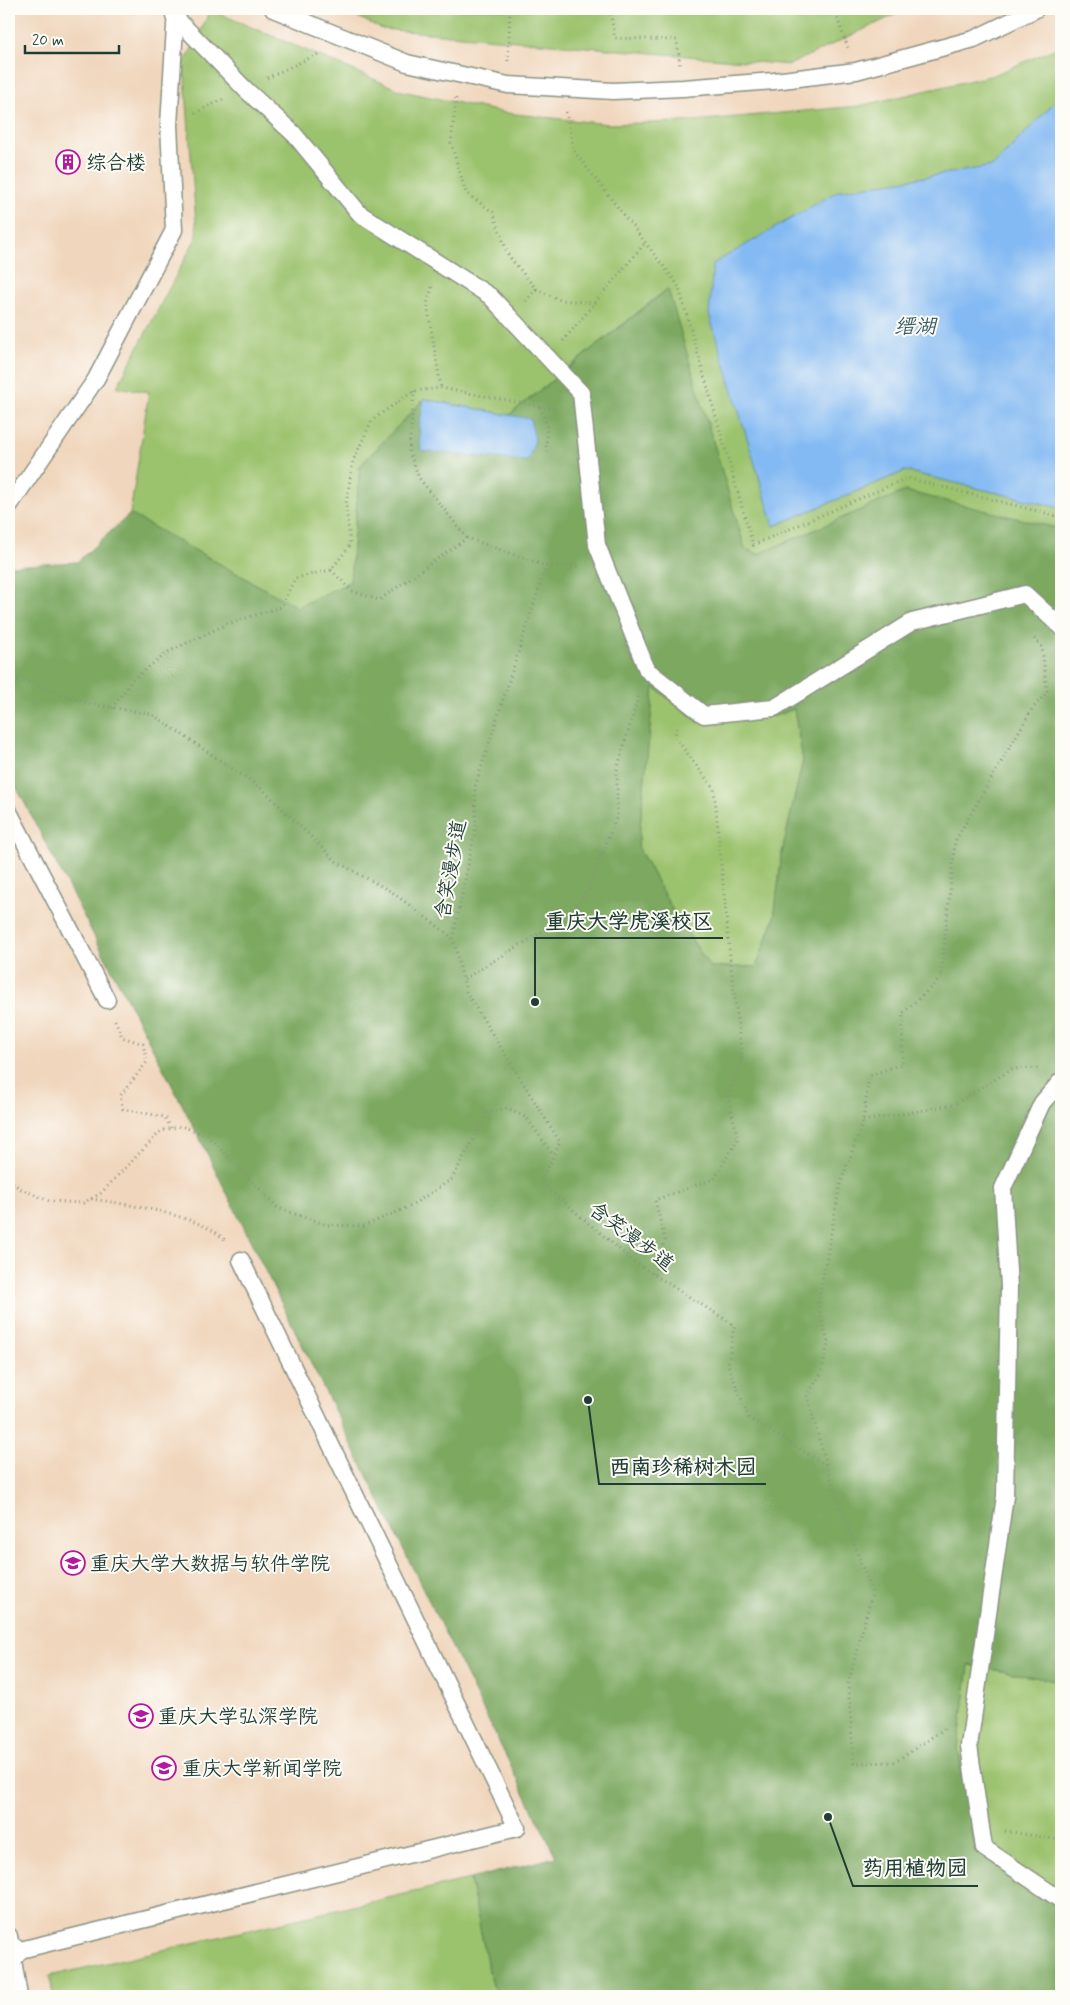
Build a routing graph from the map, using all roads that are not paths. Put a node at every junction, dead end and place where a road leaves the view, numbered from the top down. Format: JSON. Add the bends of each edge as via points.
{"nodes":[{"id":1,"x":273,"y":9,"type":"edge"},
{"id":2,"x":1036,"y":9,"type":"edge"},
{"id":3,"x":175,"y":13,"type":"edge"},
{"id":4,"x":9,"y":506,"type":"edge"},
{"id":5,"x":1061,"y":627,"type":"edge"},
{"id":6,"x":9,"y":812,"type":"edge"},
{"id":7,"x":107,"y":1000,"type":"road end"},
{"id":8,"x":1061,"y":1081,"type":"edge"},
{"id":9,"x":241,"y":1260,"type":"road end"},
{"id":10,"x":1061,"y":1900,"type":"edge"},
{"id":11,"x":10,"y":1947,"type":"edge"},
{"id":12,"x":19,"y":1996,"type":"edge"}],
"edges":[{"from":1,"to":2,"type":"lane","via":[[407,63],[508,84],[613,91],[774,81],[856,71],[974,39]]},
{"from":3,"to":4,"type":"lane","via":[[169,125],[174,230],[96,379]]},
{"from":3,"to":5,"type":"lane","via":[[245,89],[294,134],[360,214],[490,296],[581,393],[597,545],[605,566],[647,670],[704,715],[774,708],[912,622],[1025,594]]},
{"from":6,"to":7,"type":"lane"},
{"from":8,"to":10,"type":"lane","via":[[1042,1102],[1003,1188],[1009,1287],[1006,1496],[969,1746],[984,1848]]},
{"from":9,"to":11,"type":"lane","via":[[517,1828]]},
{"from":11,"to":12,"type":"lane"}]}
